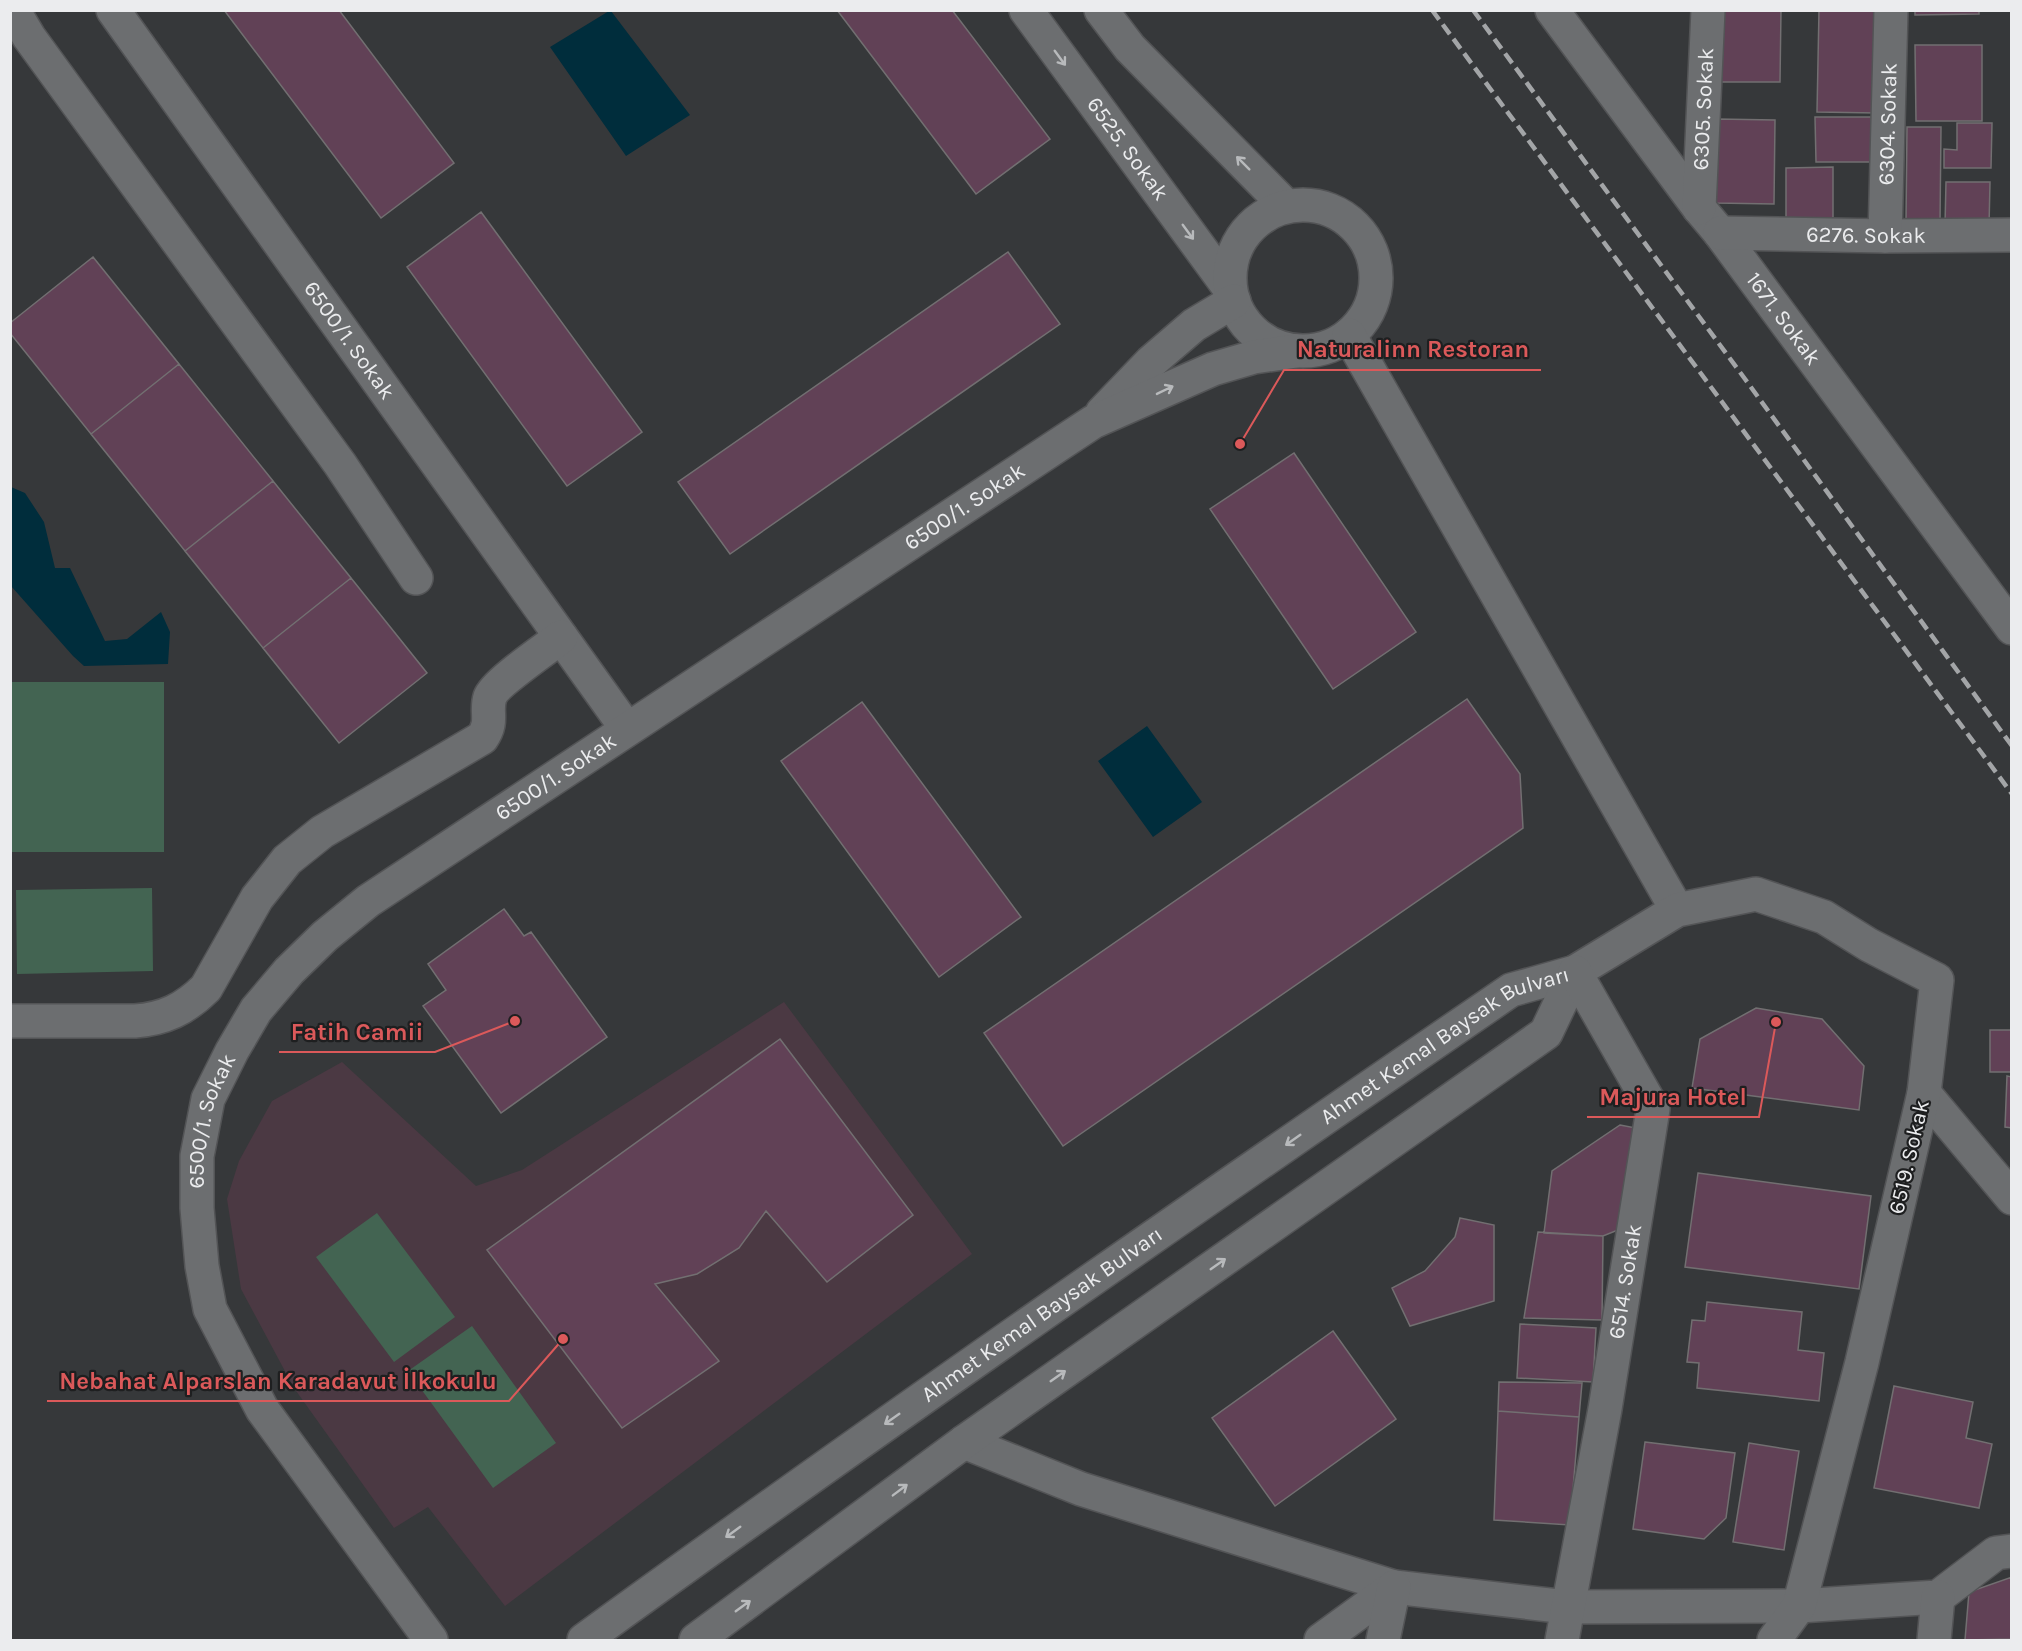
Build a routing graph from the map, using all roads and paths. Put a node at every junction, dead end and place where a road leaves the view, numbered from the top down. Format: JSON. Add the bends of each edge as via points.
{"nodes":[{"id":1,"x":113,"y":10,"type":"edge"},
{"id":2,"x":1026,"y":10,"type":"edge"},
{"id":3,"x":1101,"y":10,"type":"edge"},
{"id":4,"x":1552,"y":10,"type":"edge"},
{"id":5,"x":1708,"y":10,"type":"edge"},
{"id":6,"x":1891,"y":10,"type":"edge"},
{"id":7,"x":18,"y":34,"type":"edge"},
{"id":8,"x":1284,"y":204,"type":"junction"},
{"id":9,"x":1699,"y":208,"type":"junction"},
{"id":10,"x":1720,"y":233,"type":"junction"},
{"id":11,"x":2012,"y":235,"type":"edge"},
{"id":12,"x":1885,"y":236,"type":"junction"},
{"id":13,"x":1232,"y":295,"type":"junction"},
{"id":14,"x":1349,"y":335,"type":"junction"},
{"id":15,"x":1296,"y":351,"type":"junction"},
{"id":16,"x":1093,"y":422,"type":"junction"},
{"id":17,"x":416,"y":578,"type":"dead end"},
{"id":18,"x":2012,"y":628,"type":"edge"},
{"id":19,"x":561,"y":637,"type":"junction"},
{"id":20,"x":627,"y":729,"type":"junction"},
{"id":21,"x":1677,"y":910,"type":"junction"},
{"id":22,"x":1575,"y":972,"type":"junction"},
{"id":23,"x":10,"y":1021,"type":"edge"},
{"id":24,"x":1924,"y":1093,"type":"junction"},
{"id":25,"x":2012,"y":1198,"type":"edge"},
{"id":26,"x":964,"y":1442,"type":"junction"},
{"id":27,"x":2012,"y":1551,"type":"edge"},
{"id":28,"x":1395,"y":1587,"type":"junction"},
{"id":29,"x":1938,"y":1598,"type":"junction"},
{"id":30,"x":1799,"y":1606,"type":"junction"},
{"id":31,"x":1567,"y":1607,"type":"junction"},
{"id":32,"x":431,"y":1641,"type":"edge"},
{"id":33,"x":584,"y":1641,"type":"edge"},
{"id":34,"x":696,"y":1641,"type":"edge"},
{"id":35,"x":1321,"y":1641,"type":"edge"},
{"id":36,"x":1383,"y":1641,"type":"edge"},
{"id":37,"x":1562,"y":1641,"type":"edge"},
{"id":38,"x":1774,"y":1641,"type":"edge"},
{"id":39,"x":1934,"y":1641,"type":"edge"}],
"edges":[{"from":1,"to":19,"type":"street","name":"6500/1. Sokak"},
{"from":2,"to":13,"type":"street","name":"6525. Sokak","one_way":true},
{"from":8,"to":3,"type":"street","one_way":true,"via":[[1130,48]]},
{"from":4,"to":9,"type":"street","name":"1671. Sokak"},
{"from":5,"to":9,"type":"street","name":"6305. Sokak"},
{"from":6,"to":12,"type":"street","name":"6304. Sokak"},
{"from":7,"to":17,"type":"street","via":[[340,464]]},
{"from":8,"to":13,"type":"street","via":[[1248,229],[1236,247],[1230,268]]},
{"from":8,"to":14,"type":"street","via":[[1331,210],[1351,223],[1366,240],[1375,262],[1376,285],[1371,308]]},
{"from":9,"to":10,"type":"street","name":"1671. Sokak"},
{"from":10,"to":12,"type":"street","name":"6276. Sokak"},
{"from":10,"to":18,"type":"street","name":"1671. Sokak"},
{"from":11,"to":12,"type":"street","name":"6276. Sokak"},
{"from":13,"to":15,"type":"street","via":[[1242,322],[1252,332],[1273,346]]},
{"from":13,"to":16,"type":"street","via":[[1151,362]]},
{"from":14,"to":15,"type":"street","via":[[1319,350]]},
{"from":14,"to":21,"type":"street"},
{"from":16,"to":15,"type":"street","one_way":true,"via":[[1213,369],[1254,357]]},
{"from":16,"to":20,"type":"street","name":"6500/1. Sokak"},
{"from":19,"to":20,"type":"street","name":"6500/1. Sokak"},
{"from":19,"to":23,"type":"street","via":[[495,688],[482,738],[322,832],[287,860],[257,898],[206,988],[188,1004],[151,1020]]},
{"from":20,"to":32,"type":"street","name":"6500/1. Sokak","via":[[368,902],[325,936],[256,1010],[208,1099],[196,1156],[202,1266],[210,1309],[262,1409]]},
{"from":21,"to":22,"type":"street","name":"6519. Sokak"},
{"from":21,"to":24,"type":"street","name":"6519. Sokak","via":[[1756,894],[1824,917],[1937,980]]},
{"from":26,"to":22,"type":"street","name":"Ahmet Kemal Baysak Bulvarı","one_way":true,"via":[[1546,1033]]},
{"from":22,"to":31,"type":"street","name":"6514. Sokak","via":[[1653,1109],[1605,1409]]},
{"from":22,"to":33,"type":"street","name":"Ahmet Kemal Baysak Bulvarı","one_way":true,"via":[[1511,990],[1096,1275]]},
{"from":24,"to":25,"type":"street"},
{"from":24,"to":30,"type":"street","name":"6519. Sokak","via":[[1862,1362]]},
{"from":26,"to":28,"type":"street","via":[[1081,1489]]},
{"from":34,"to":26,"type":"street","name":"Ahmet Kemal Baysak Bulvarı","one_way":true},
{"from":27,"to":29,"type":"street","via":[[1996,1552]]},
{"from":28,"to":31,"type":"street"},
{"from":28,"to":35,"type":"street"},
{"from":28,"to":36,"type":"street"},
{"from":29,"to":30,"type":"street"},
{"from":29,"to":39,"type":"street"},
{"from":30,"to":31,"type":"street"},
{"from":30,"to":38,"type":"street"},
{"from":31,"to":37,"type":"street","name":"6514. Sokak"}]}
